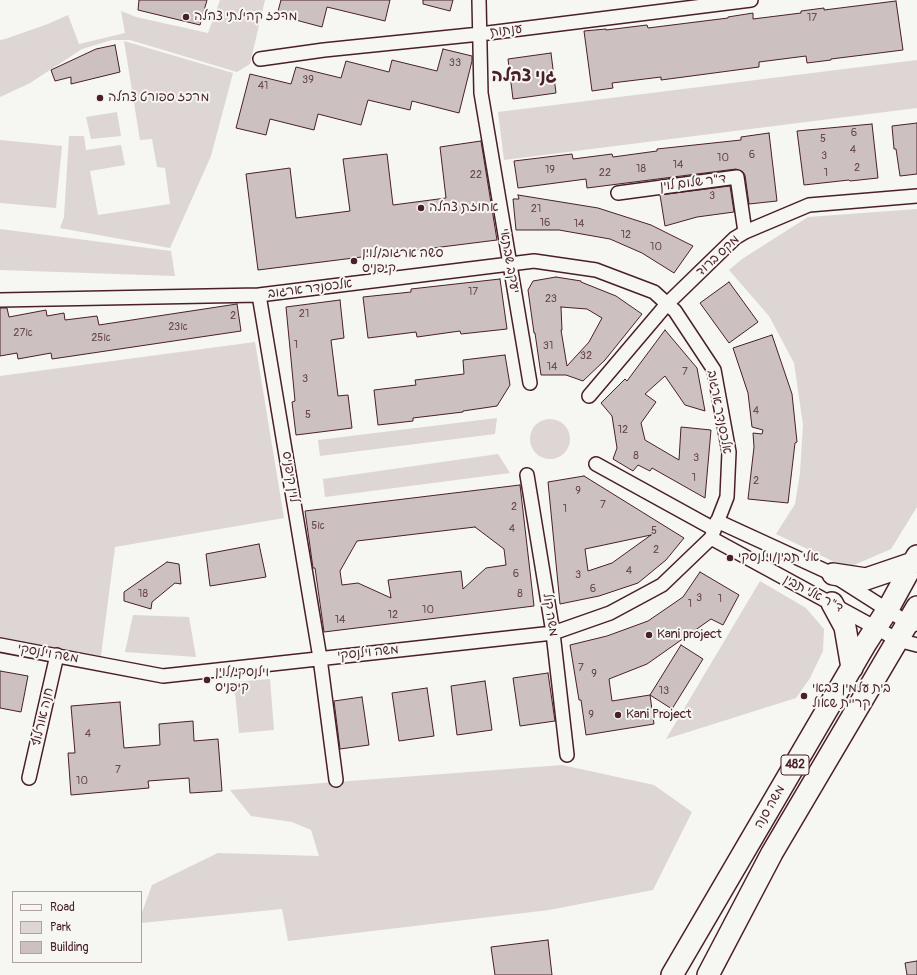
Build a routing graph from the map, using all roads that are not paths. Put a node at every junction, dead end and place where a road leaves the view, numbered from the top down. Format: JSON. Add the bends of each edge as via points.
{"nodes":[{"id":1,"x":479,"y":0,"type":"edge"},
{"id":2,"x":750,"y":0,"type":"edge"},
{"id":3,"x":480,"y":34,"type":"junction"},
{"id":4,"x":260,"y":59,"type":"dead end"},
{"id":5,"x":618,"y":193,"type":"dead end"},
{"id":6,"x":917,"y":196,"type":"edge"},
{"id":7,"x":745,"y":232,"type":"junction"},
{"id":8,"x":510,"y":263,"type":"junction"},
{"id":9,"x":259,"y":295,"type":"junction"},
{"id":10,"x":0,"y":300,"type":"edge"},
{"id":11,"x":667,"y":304,"type":"junction"},
{"id":12,"x":530,"y":383,"type":"dead end"},
{"id":13,"x":589,"y":396,"type":"dead end"},
{"id":14,"x":596,"y":464,"type":"dead end"},
{"id":15,"x":527,"y":475,"type":"dead end"},
{"id":16,"x":714,"y":530,"type":"junction"},
{"id":17,"x":915,"y":560,"type":"edge"},
{"id":18,"x":833,"y":574,"type":"junction"},
{"id":19,"x":832,"y":603,"type":"junction"},
{"id":20,"x":888,"y":609,"type":"junction"},
{"id":21,"x":875,"y":628,"type":"junction"},
{"id":22,"x":912,"y":628,"type":"edge"},
{"id":23,"x":553,"y":633,"type":"junction"},
{"id":24,"x":0,"y":645,"type":"edge"},
{"id":25,"x":57,"y":655,"type":"junction"},
{"id":26,"x":320,"y":658,"type":"junction"},
{"id":27,"x":852,"y":668,"type":"junction"},
{"id":28,"x":567,"y":755,"type":"dead end"},
{"id":29,"x":29,"y":778,"type":"dead end"},
{"id":30,"x":336,"y":780,"type":"dead end"},
{"id":31,"x":672,"y":975,"type":"edge"},
{"id":32,"x":708,"y":975,"type":"edge"}],
"edges":[{"from":1,"to":3,"type":"street","name":"יעקב שבתאי"},
{"from":2,"to":3,"type":"street","name":"ענתות"},
{"from":3,"to":4,"type":"street","name":"ענתות"},
{"from":3,"to":8,"type":"street","name":"יעקב שבתאי","via":[[481,93]]},
{"from":5,"to":7,"type":"street","name":"ד\"ר שלום לוין","via":[[737,177]]},
{"from":6,"to":7,"type":"street","name":"מקס ברוד","via":[[809,205]]},
{"from":7,"to":11,"type":"street","name":"מקס ברוד","via":[[735,238]]},
{"from":8,"to":9,"type":"street","name":"אלכסנדר ארגוב"},
{"from":8,"to":11,"type":"street","name":"אלכסנדר ארגוב","via":[[534,261],[596,270],[654,292]]},
{"from":8,"to":12,"type":"street","name":"יעקב שבתאי"},
{"from":9,"to":10,"type":"street","name":"אלכסנדר ארגוב"},
{"from":9,"to":26,"type":"street","name":"לוין קיפניס"},
{"from":11,"to":13,"type":"street","name":"מקס ברוד"},
{"from":11,"to":16,"type":"street","name":"אלכסנדר ארגוב","via":[[676,311],[714,370],[729,452],[727,497]]},
{"from":14,"to":16,"type":"street","name":"ד\"ר אלי תבין"},
{"from":15,"to":23,"type":"street","name":"משה קול"},
{"from":16,"to":18,"type":"street","name":"ד\"ר אלי תבין"},
{"from":16,"to":19,"type":"street","name":"ד\"ר אלי תבין"},
{"from":16,"to":23,"type":"street","name":"משה וילנסקי","via":[[662,585],[610,613]]},
{"from":17,"to":18,"type":"main road","via":[[866,579]]},
{"from":17,"to":20,"type":"main road","name":"משה סנה","number":"482"},
{"from":18,"to":20,"type":"street","name":"ד\"ר אלי תבין"},
{"from":19,"to":21,"type":"street","name":"ד\"ר אלי תבין"},
{"from":19,"to":27,"type":"main road","via":[[845,627]]},
{"from":20,"to":21,"type":"main road","name":"משה סנה","number":"482"},
{"from":20,"to":22,"type":"street","name":"ד\"ר אלי תבין"},
{"from":21,"to":22,"type":"street","name":"ד\"ר אלי תבין"},
{"from":21,"to":27,"type":"main road","name":"משה סנה","number":"482"},
{"from":22,"to":32,"type":"main road","name":"משה סנה","number":"482","via":[[772,853]]},
{"from":23,"to":26,"type":"street","name":"משה וילנסקי"},
{"from":23,"to":28,"type":"street","name":"משה קול"},
{"from":24,"to":25,"type":"street","name":"משה וילנסקי"},
{"from":25,"to":26,"type":"street","name":"משה וילנסקי","via":[[163,676]]},
{"from":25,"to":29,"type":"street","name":"חנה אורלוף"},
{"from":26,"to":30,"type":"street","name":"לוין קיפניס"},
{"from":27,"to":31,"type":"main road","name":"משה סנה","number":"482"}]}
